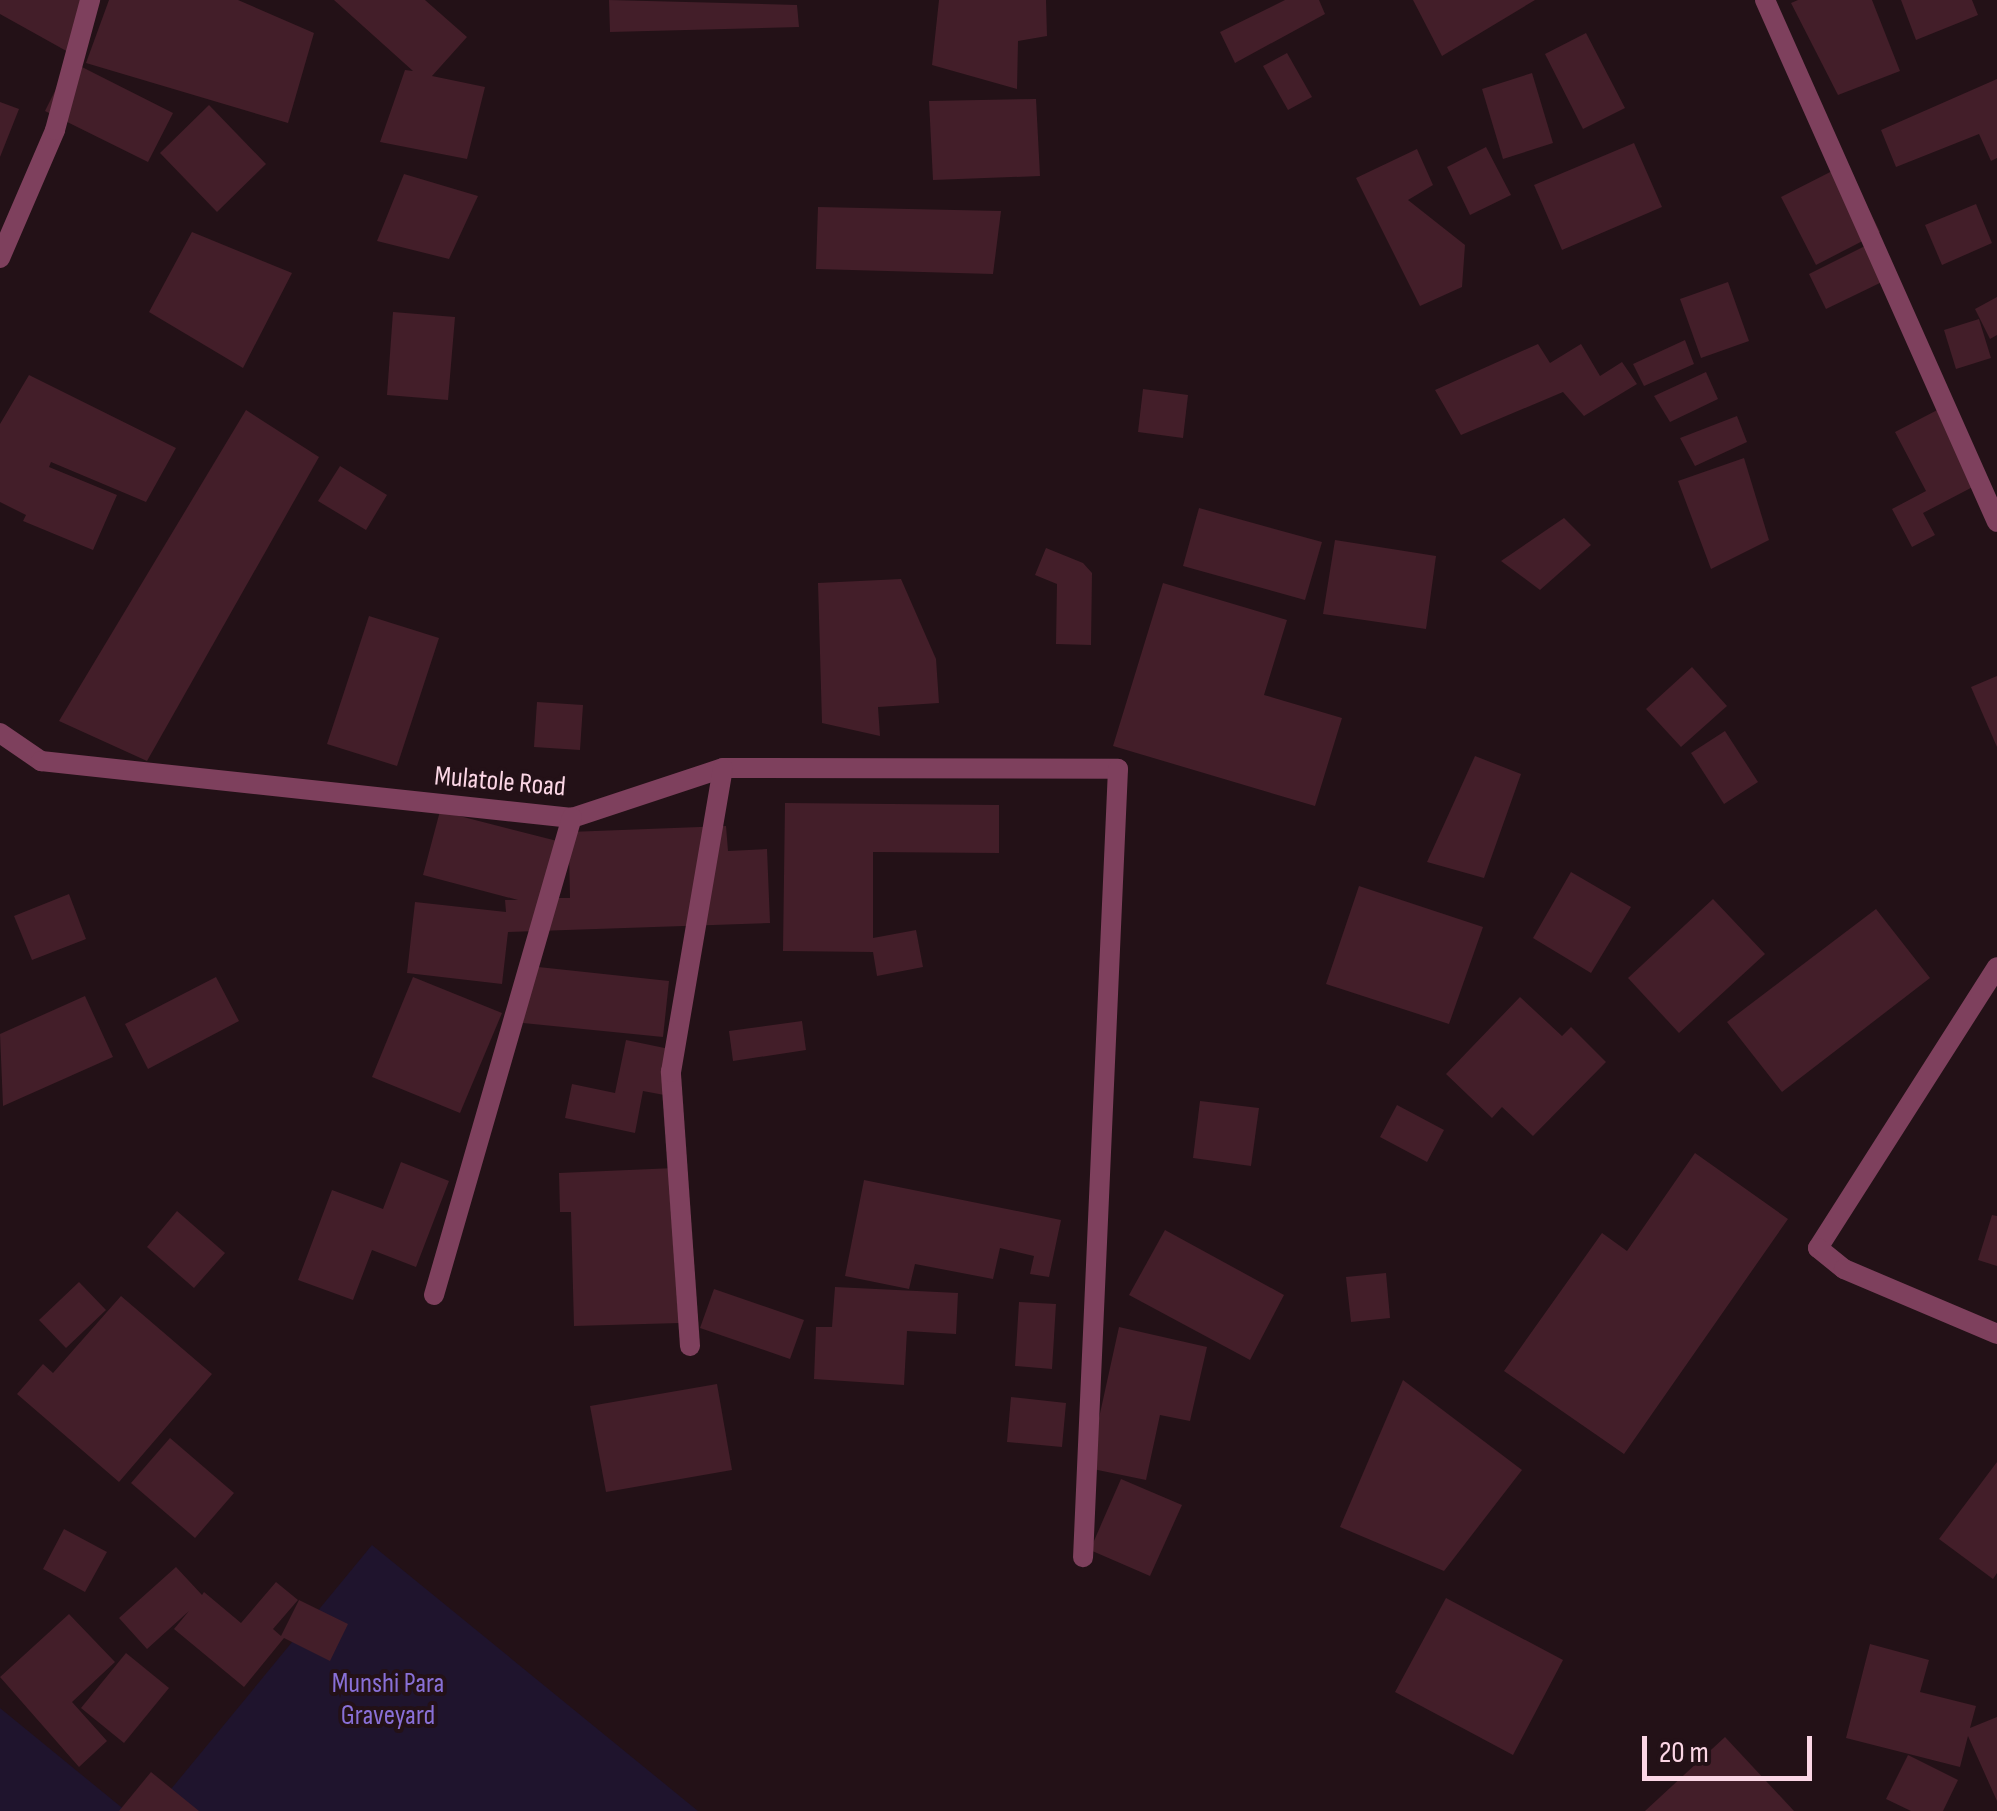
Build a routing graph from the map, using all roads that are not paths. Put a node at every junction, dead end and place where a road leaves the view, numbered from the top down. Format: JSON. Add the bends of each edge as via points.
{"nodes":[{"id":1,"x":90,"y":0,"type":"edge"},
{"id":2,"x":1765,"y":0,"type":"edge"},
{"id":3,"x":0,"y":258,"type":"edge"},
{"id":4,"x":1997,"y":522,"type":"edge"},
{"id":5,"x":0,"y":732,"type":"edge"},
{"id":6,"x":723,"y":768,"type":"junction"},
{"id":7,"x":572,"y":818,"type":"junction"},
{"id":8,"x":1997,"y":967,"type":"edge"},
{"id":9,"x":434,"y":1295,"type":"dead end"},
{"id":10,"x":1997,"y":1334,"type":"edge"},
{"id":11,"x":690,"y":1346,"type":"dead end"},
{"id":12,"x":1083,"y":1557,"type":"dead end"}],
"edges":[{"from":1,"to":3,"type":"street","via":[[55,130]]},
{"from":2,"to":4,"type":"street"},
{"from":5,"to":7,"type":"street","name":"Mulatole Road","via":[[41,761]]},
{"from":6,"to":7,"type":"street","name":"Mulatole Road"},
{"from":6,"to":11,"type":"street","via":[[671,1072]]},
{"from":6,"to":12,"type":"street","name":"Mulatole Road","via":[[1118,768]]},
{"from":7,"to":9,"type":"street"},
{"from":8,"to":10,"type":"street","via":[[1818,1248],[1844,1269]]}]}
